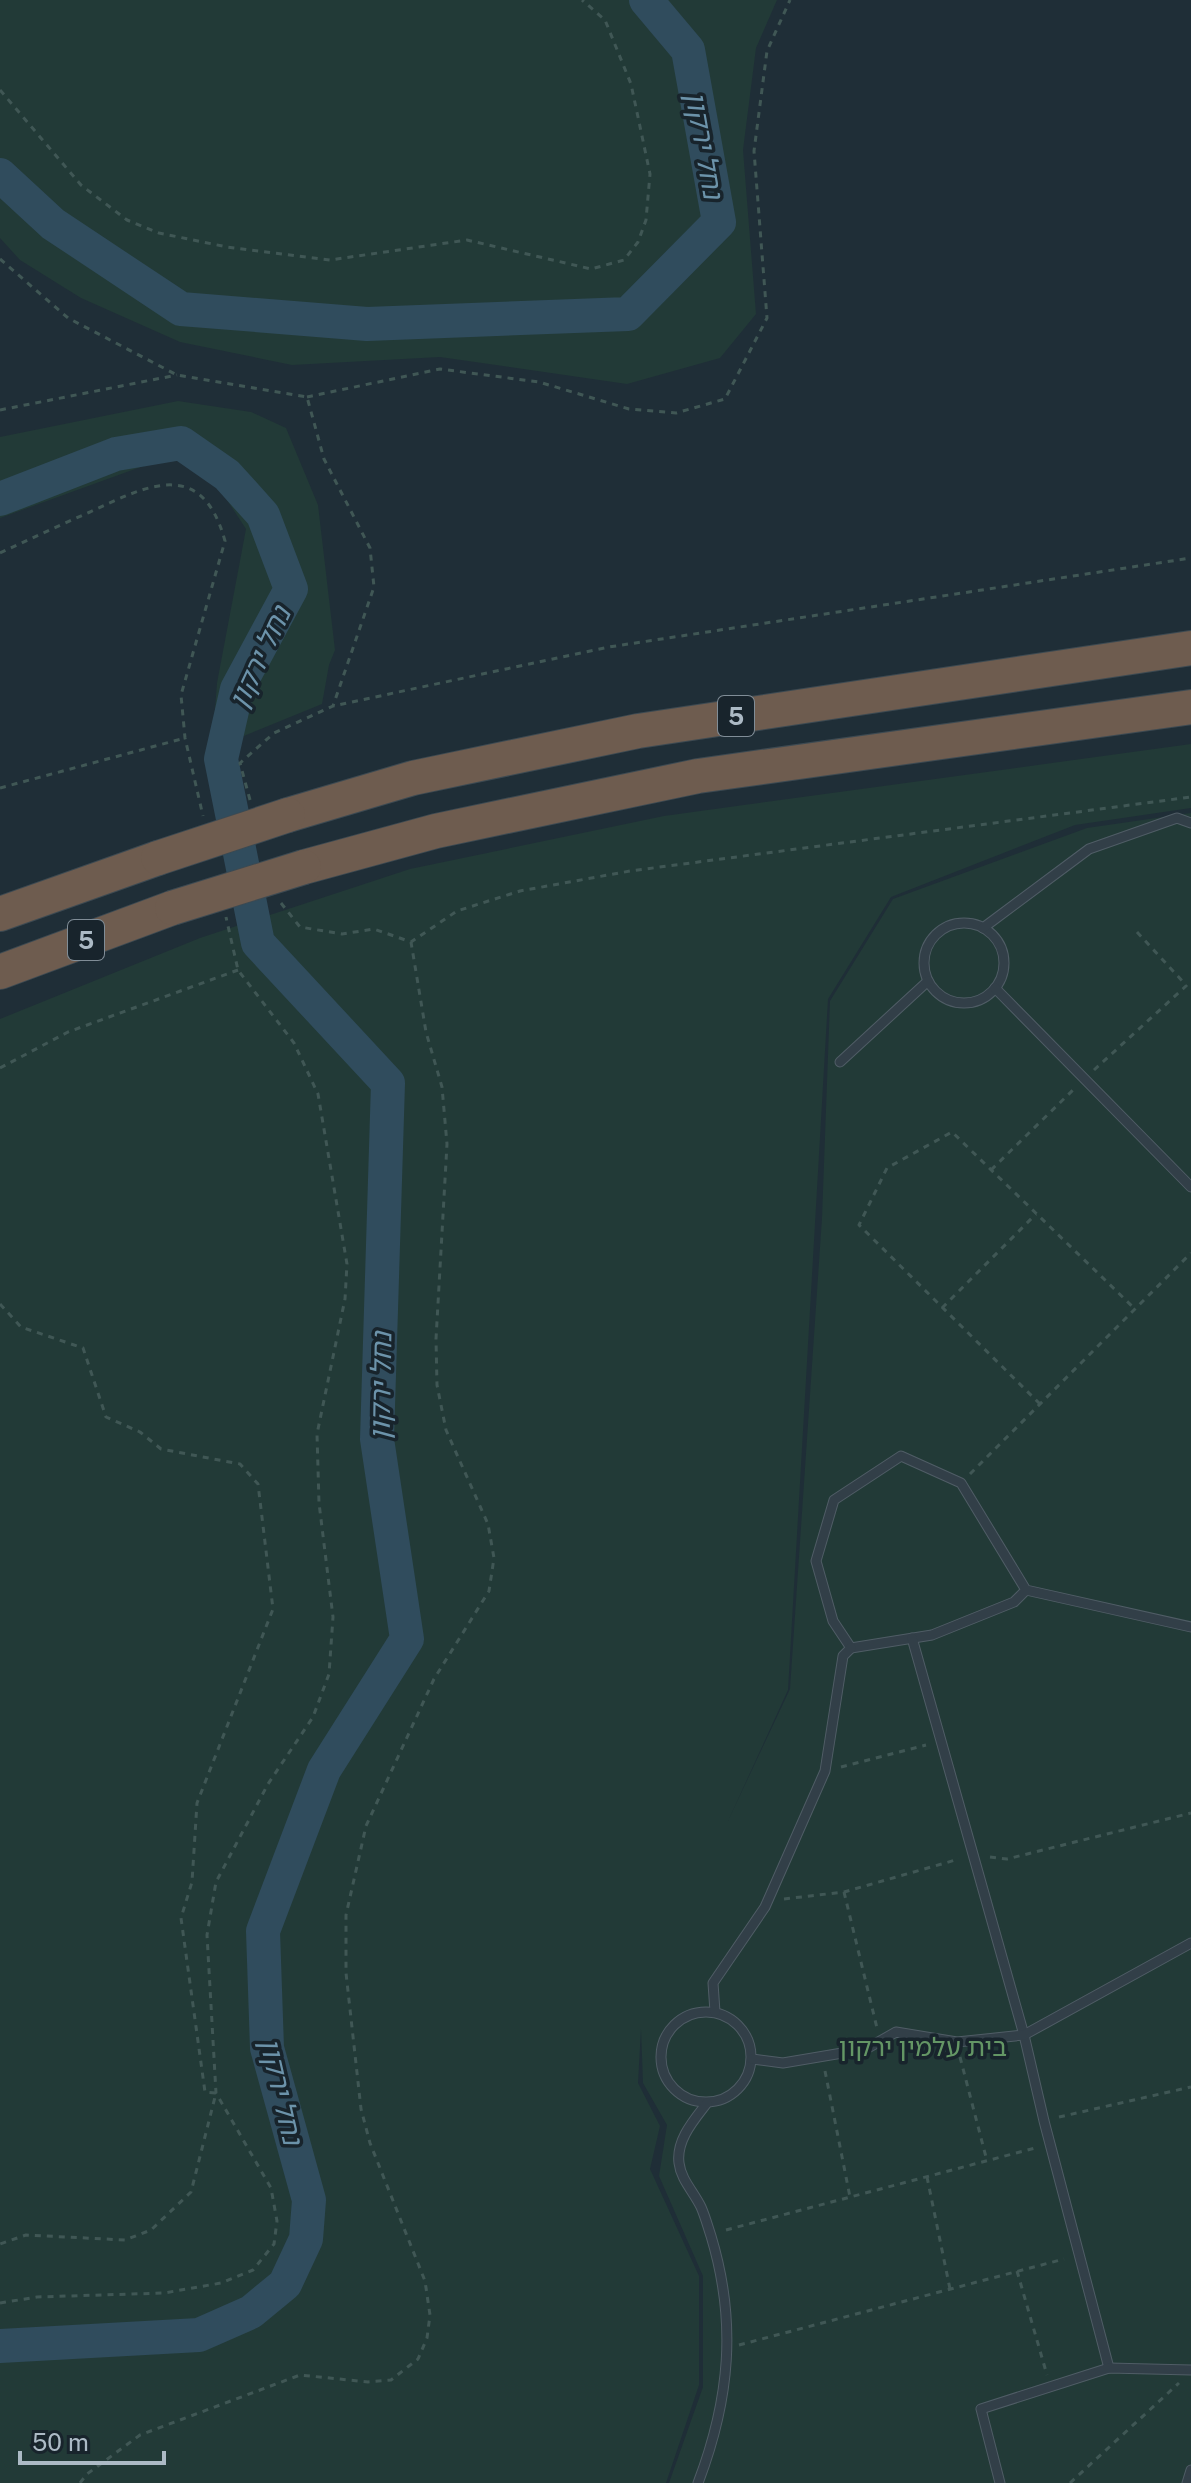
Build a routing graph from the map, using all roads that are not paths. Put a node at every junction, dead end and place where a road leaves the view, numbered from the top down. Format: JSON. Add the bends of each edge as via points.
{"nodes":[{"id":1,"x":1191,"y":648,"type":"edge"},
{"id":2,"x":1191,"y":707,"type":"edge"},
{"id":3,"x":1191,"y":823,"type":"edge"},
{"id":4,"x":0,"y":914,"type":"edge"},
{"id":5,"x":983,"y":928,"type":"junction"},
{"id":6,"x":0,"y":972,"type":"edge"},
{"id":7,"x":928,"y":981,"type":"junction"},
{"id":8,"x":995,"y":988,"type":"junction"},
{"id":9,"x":840,"y":1062,"type":"dead end"},
{"id":10,"x":1191,"y":1187,"type":"edge"},
{"id":11,"x":1026,"y":1590,"type":"junction"},
{"id":12,"x":1191,"y":1627,"type":"edge"},
{"id":13,"x":912,"y":1638,"type":"junction"},
{"id":14,"x":851,"y":1648,"type":"junction"},
{"id":15,"x":1191,"y":1944,"type":"edge"},
{"id":16,"x":715,"y":2012,"type":"junction"},
{"id":17,"x":1024,"y":2035,"type":"junction"},
{"id":18,"x":752,"y":2059,"type":"junction"},
{"id":19,"x":707,"y":2103,"type":"junction"},
{"id":20,"x":1109,"y":2368,"type":"junction"},
{"id":21,"x":1191,"y":2370,"type":"edge"},
{"id":22,"x":1191,"y":2470,"type":"edge"},
{"id":23,"x":698,"y":2483,"type":"edge"},
{"id":24,"x":1000,"y":2483,"type":"edge"},
{"id":25,"x":1187,"y":2483,"type":"edge"}],
"edges":[{"from":1,"to":4,"type":"highway","number":"5","bridge":true,"via":[[638,731],[413,778]]},
{"from":2,"to":6,"type":"highway","number":"5","bridge":true,"via":[[698,776],[436,831],[172,908]]},
{"from":3,"to":5,"type":"lane","via":[[1177,818],[1089,849]]},
{"from":5,"to":7,"type":"lane","via":[[957,924],[933,938],[924,965]]},
{"from":5,"to":8,"type":"lane","via":[[1002,949],[1002,976]]},
{"from":7,"to":8,"type":"lane","via":[[954,1002],[985,998]]},
{"from":7,"to":9,"type":"lane"},
{"from":8,"to":10,"type":"lane"},
{"from":11,"to":12,"type":"lane"},
{"from":11,"to":13,"type":"lane","via":[[1014,1602]]},
{"from":11,"to":14,"type":"lane","via":[[961,1483],[901,1456],[834,1500],[816,1561],[833,1621]]},
{"from":13,"to":14,"type":"lane"},
{"from":13,"to":17,"type":"lane"},
{"from":14,"to":16,"type":"lane","via":[[843,1656],[825,1771],[765,1907],[713,1983]]},
{"from":15,"to":17,"type":"lane"},
{"from":16,"to":18,"type":"lane","via":[[738,2024]]},
{"from":16,"to":19,"type":"lane","via":[[700,2012],[673,2026],[661,2053],[662,2068],[678,2093]]},
{"from":17,"to":18,"type":"lane","via":[[957,2042],[896,2032],[866,2049],[783,2063]]},
{"from":17,"to":20,"type":"lane"},
{"from":18,"to":19,"type":"lane","via":[[743,2085],[720,2101]]},
{"from":19,"to":23,"type":"lane","via":[[685,2131],[679,2161],[701,2207],[723,2277],[728,2348],[717,2418]]},
{"from":20,"to":21,"type":"lane"},
{"from":20,"to":24,"type":"lane","via":[[981,2409]]},
{"from":22,"to":25,"type":"lane"}]}
